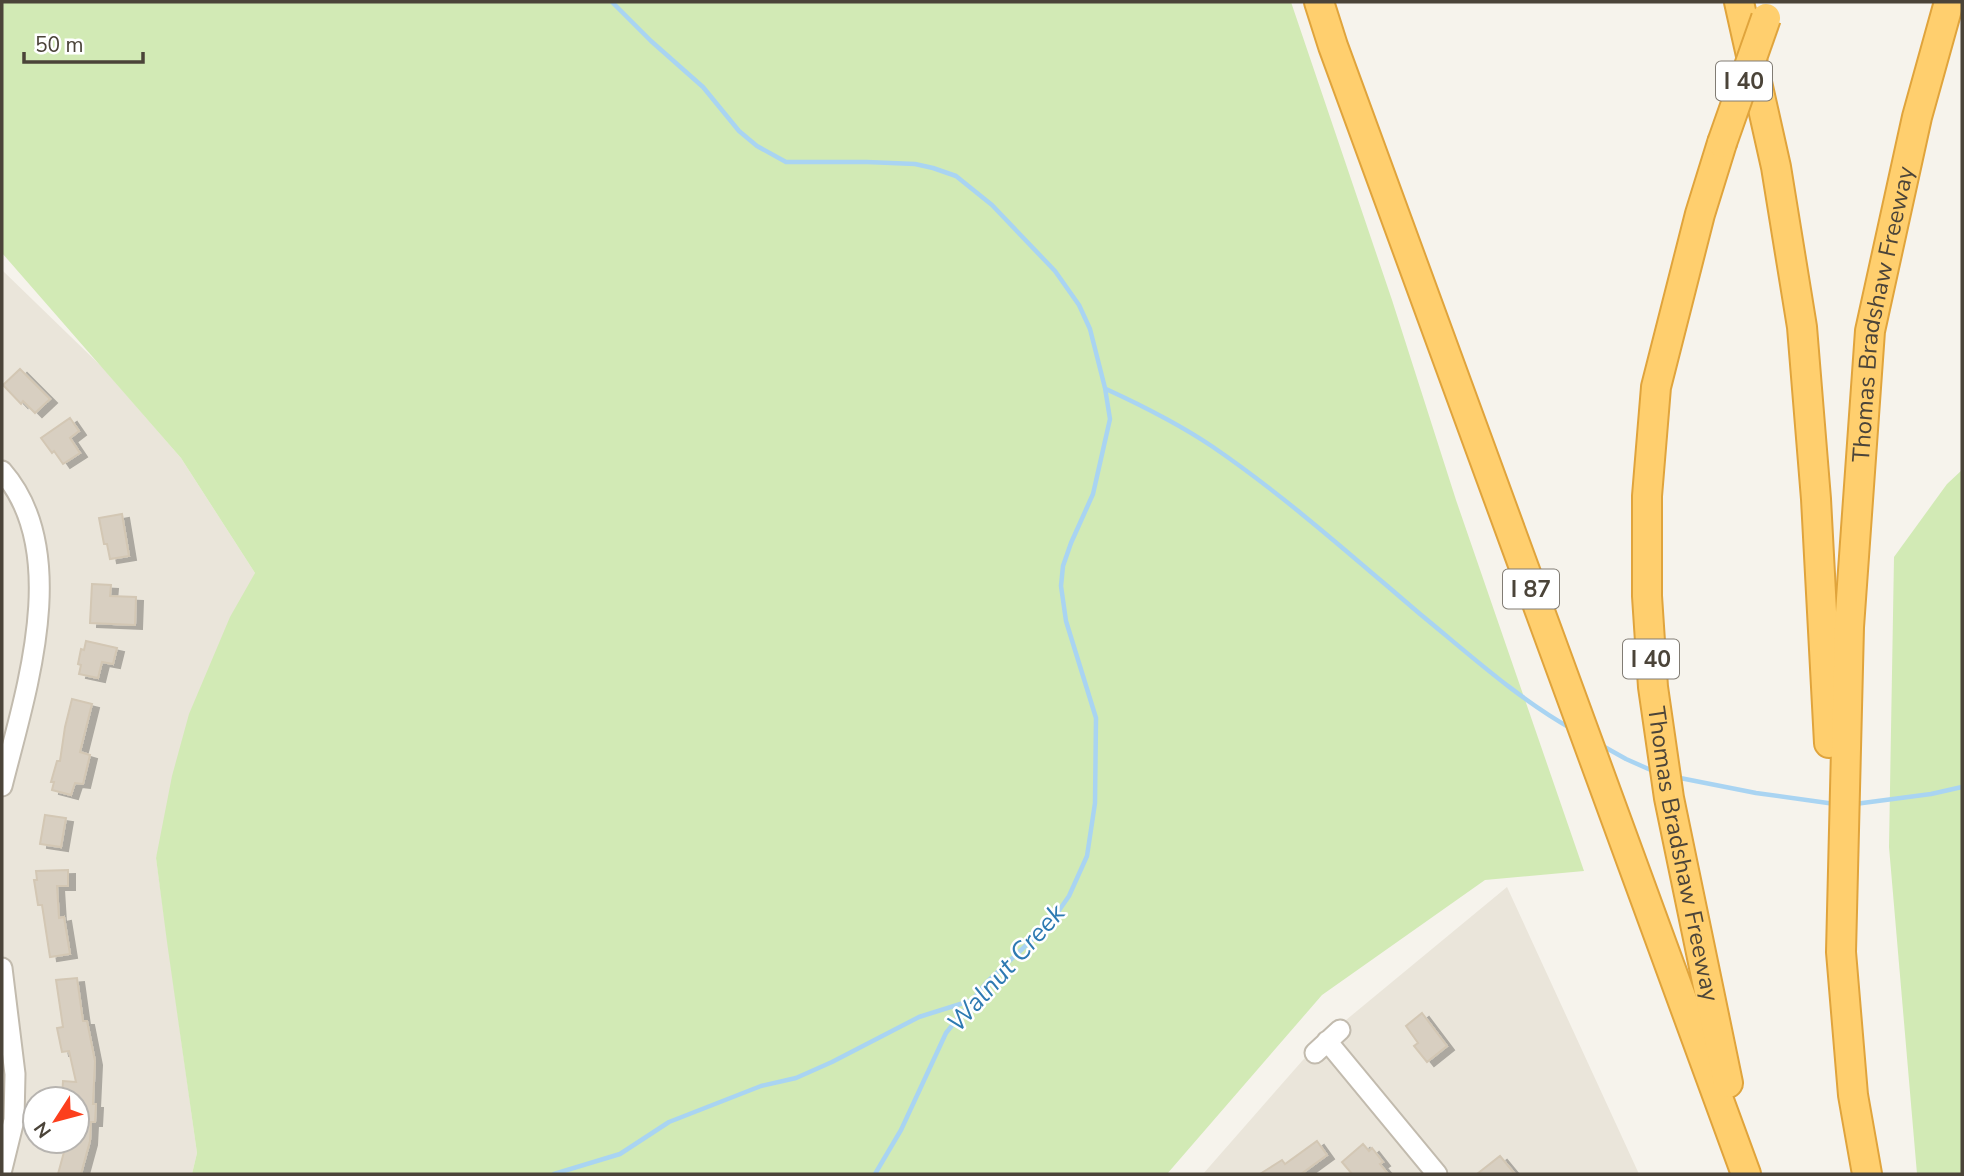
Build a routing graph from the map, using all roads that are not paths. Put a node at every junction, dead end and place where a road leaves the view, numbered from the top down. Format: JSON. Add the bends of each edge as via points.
{"nodes":[{"id":1,"x":1319,"y":2,"type":"edge"},
{"id":2,"x":1739,"y":2,"type":"edge"},
{"id":3,"x":1949,"y":2,"type":"edge"},
{"id":4,"x":1770,"y":10,"type":"edge"},
{"id":5,"x":2,"y":471,"type":"edge"},
{"id":6,"x":2,"y":786,"type":"edge"},
{"id":7,"x":1841,"y":952,"type":"junction"},
{"id":8,"x":2,"y":968,"type":"edge"},
{"id":9,"x":1327,"y":1041,"type":"dead end"},
{"id":10,"x":3,"y":1165,"type":"edge"},
{"id":11,"x":1437,"y":1174,"type":"edge"},
{"id":12,"x":1746,"y":1174,"type":"edge"},
{"id":13,"x":1867,"y":1174,"type":"edge"}],
"edges":[{"from":1,"to":12,"type":"highway","number":"I 87"},
{"from":2,"to":7,"type":"highway","via":[[1776,167],[1802,327]]},
{"from":3,"to":7,"type":"highway","name":"Thomas Bradshaw Freeway","via":[[1917,117],[1870,331],[1849,627]]},
{"from":4,"to":12,"type":"highway","name":"Thomas Bradshaw Freeway","number":"I 40","bridge":true,"via":[[1721,143],[1656,387],[1647,496],[1653,687],[1668,798]]},
{"from":5,"to":6,"type":"street","via":[[24,508],[37,545],[40,586],[38,634]]},
{"from":7,"to":13,"type":"highway","name":"Thomas Bradshaw Freeway","via":[[1853,1095]]},
{"from":8,"to":10,"type":"street","via":[[15,1074],[14,1119]]},
{"from":9,"to":11,"type":"street"}]}
